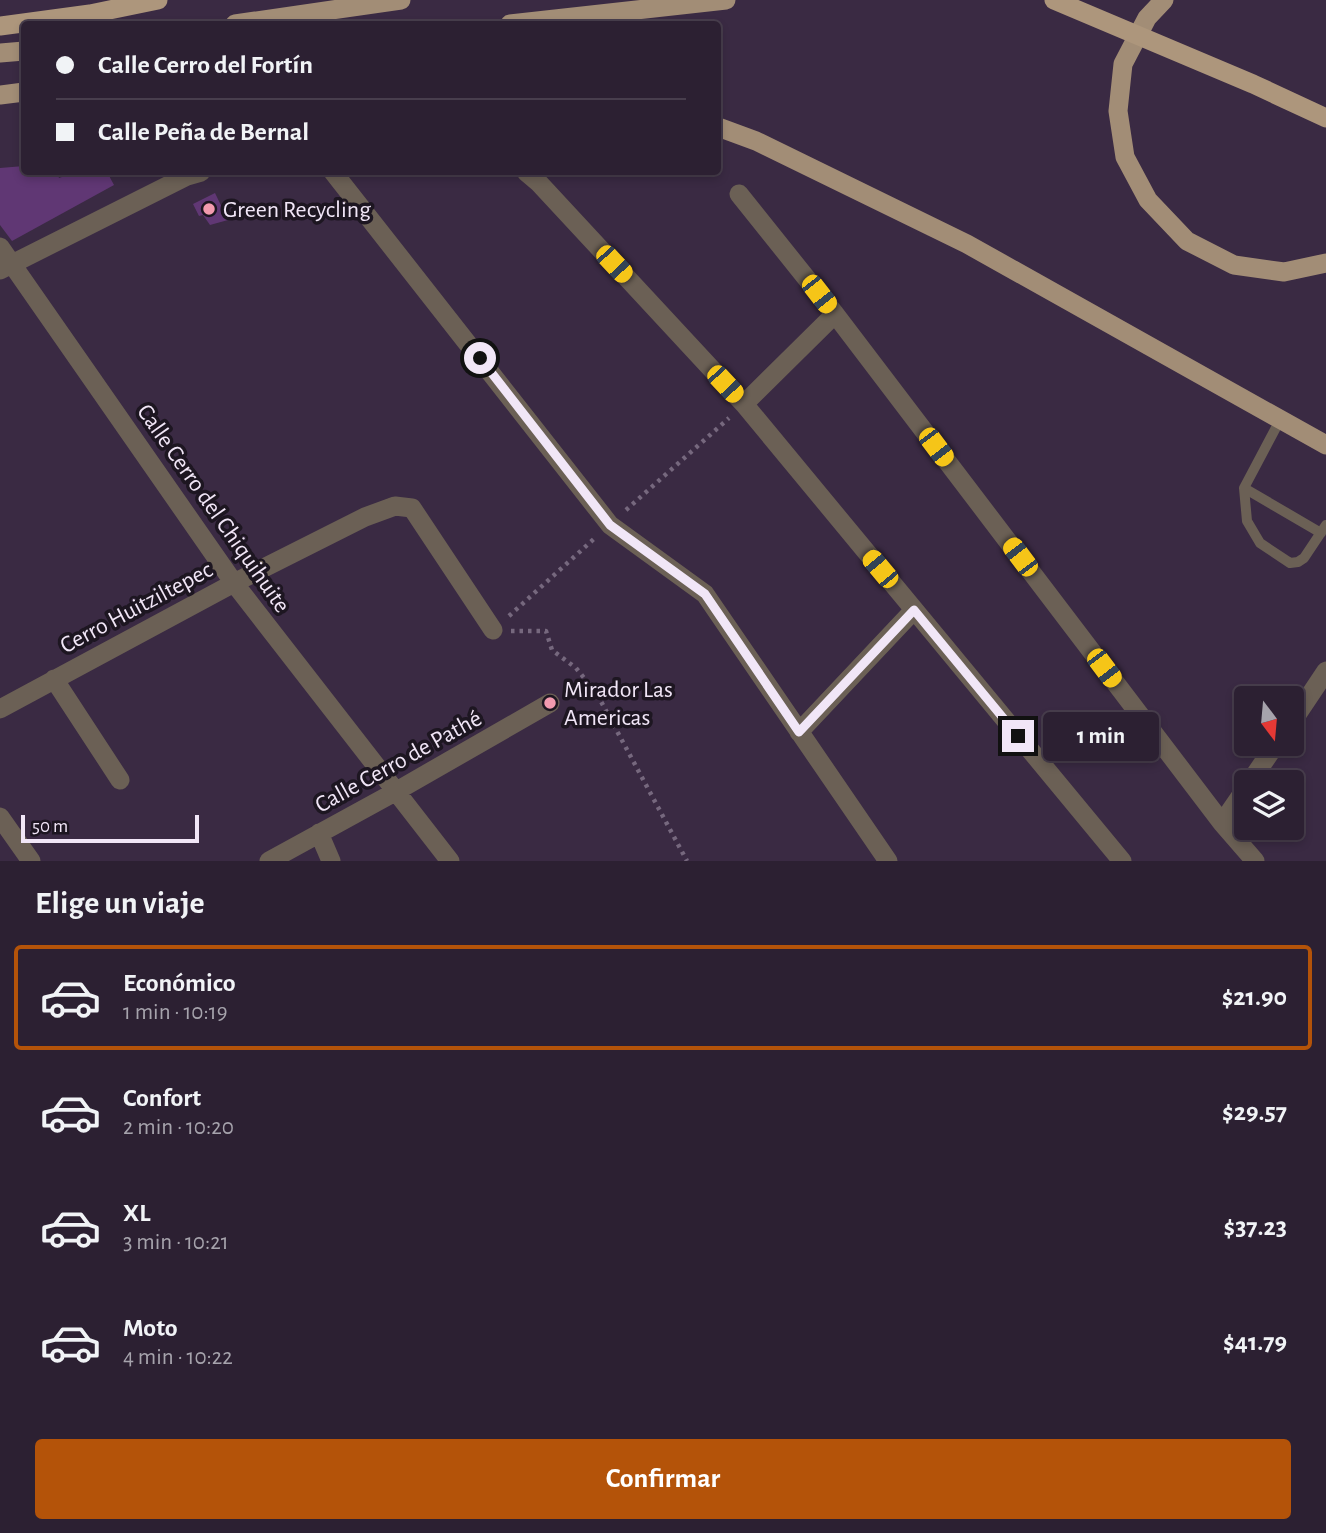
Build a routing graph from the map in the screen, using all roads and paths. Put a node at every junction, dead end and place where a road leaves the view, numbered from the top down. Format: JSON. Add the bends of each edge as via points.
{"nodes":[{"id":1,"x":158,"y":0,"type":"edge"},
{"id":2,"x":401,"y":0,"type":"edge"},
{"id":3,"x":726,"y":0,"type":"edge"},
{"id":4,"x":1054,"y":0,"type":"edge"},
{"id":5,"x":1164,"y":0,"type":"edge"},
{"id":6,"x":38,"y":21,"type":"edge"},
{"id":7,"x":256,"y":21,"type":"edge"},
{"id":8,"x":537,"y":21,"type":"edge"},
{"id":9,"x":21,"y":23,"type":"edge"},
{"id":10,"x":0,"y":26,"type":"edge"},
{"id":11,"x":21,"y":51,"type":"edge"},
{"id":12,"x":0,"y":53,"type":"edge"},
{"id":13,"x":21,"y":92,"type":"edge"},
{"id":14,"x":0,"y":95,"type":"edge"},
{"id":15,"x":1326,"y":118,"type":"edge"},
{"id":16,"x":721,"y":128,"type":"edge"},
{"id":17,"x":190,"y":175,"type":"edge"},
{"id":18,"x":335,"y":175,"type":"edge"},
{"id":19,"x":530,"y":175,"type":"edge"},
{"id":20,"x":740,"y":194,"type":"dead end"},
{"id":21,"x":0,"y":247,"type":"edge"},
{"id":22,"x":1326,"y":263,"type":"edge"},
{"id":23,"x":6,"y":266,"type":"edge"},
{"id":24,"x":835,"y":314,"type":"junction"},
{"id":25,"x":744,"y":404,"type":"junction"},
{"id":26,"x":1280,"y":420,"type":"junction"},
{"id":27,"x":1326,"y":445,"type":"edge"},
{"id":28,"x":1244,"y":488,"type":"junction"},
{"id":29,"x":1323,"y":529,"type":"edge"},
{"id":30,"x":234,"y":583,"type":"junction"},
{"id":31,"x":914,"y":610,"type":"junction"},
{"id":32,"x":493,"y":631,"type":"joint"},
{"id":33,"x":1326,"y":671,"type":"edge"},
{"id":34,"x":54,"y":679,"type":"junction"},
{"id":35,"x":550,"y":703,"type":"dead end"},
{"id":36,"x":1304,"y":704,"type":"edge"},
{"id":37,"x":0,"y":709,"type":"edge"},
{"id":38,"x":799,"y":732,"type":"junction"},
{"id":39,"x":120,"y":780,"type":"dead end"},
{"id":40,"x":395,"y":792,"type":"junction"},
{"id":41,"x":1234,"y":806,"type":"edge"},
{"id":42,"x":0,"y":817,"type":"edge"},
{"id":43,"x":1222,"y":823,"type":"junction"},
{"id":44,"x":319,"y":833,"type":"junction"},
{"id":45,"x":31,"y":861,"type":"edge"},
{"id":46,"x":269,"y":861,"type":"edge"},
{"id":47,"x":331,"y":861,"type":"edge"},
{"id":48,"x":450,"y":861,"type":"edge"},
{"id":49,"x":687,"y":861,"type":"edge"},
{"id":50,"x":888,"y":861,"type":"edge"},
{"id":51,"x":1122,"y":861,"type":"edge"},
{"id":52,"x":1255,"y":861,"type":"edge"}],
"edges":[{"from":1,"to":6,"type":"highway"},
{"from":2,"to":7,"type":"main road"},
{"from":3,"to":8,"type":"main road"},
{"from":4,"to":15,"type":"highway"},
{"from":5,"to":22,"type":"main road","via":[[1147,18],[1123,64],[1118,111],[1125,157],[1148,200],[1187,241],[1234,265],[1284,272]]},
{"from":9,"to":10,"type":"highway"},
{"from":11,"to":12,"type":"main road"},
{"from":13,"to":14,"type":"main road"},
{"from":16,"to":26,"type":"main road","via":[[967,244]]},
{"from":17,"to":23,"type":"street"},
{"from":18,"to":38,"type":"street","via":[[610,525],[705,594]]},
{"from":19,"to":25,"type":"street"},
{"from":20,"to":24,"type":"street"},
{"from":21,"to":23,"type":"street","name":"Calle Cerro del Chiquihuite"},
{"from":23,"to":30,"type":"street","name":"Calle Cerro del Chiquihuite"},
{"from":24,"to":25,"type":"street"},
{"from":24,"to":43,"type":"street"},
{"from":25,"to":31,"type":"street"},
{"from":26,"to":27,"type":"main road"},
{"from":26,"to":28,"type":"lane"},
{"from":28,"to":29,"type":"lane"},
{"from":28,"to":29,"type":"lane","via":[[1247,521],[1261,543],[1290,563],[1304,558]]},
{"from":30,"to":32,"type":"street","name":"Cerro Huitziltepec","via":[[365,517],[395,506],[412,508]]},
{"from":30,"to":34,"type":"street","name":"Cerro Huitziltepec"},
{"from":30,"to":40,"type":"street","name":"Calle Cerro del Chiquihuite"},
{"from":31,"to":38,"type":"street"},
{"from":31,"to":51,"type":"street"},
{"from":32,"to":49,"type":"path","via":[[546,631],[552,650],[576,668],[597,694]]},
{"from":33,"to":36,"type":"street"},
{"from":34,"to":37,"type":"street","name":"Cerro Huitziltepec"},
{"from":34,"to":39,"type":"street"},
{"from":35,"to":40,"type":"street","name":"Calle Cerro de Pathé"},
{"from":38,"to":50,"type":"street"},
{"from":40,"to":44,"type":"street","name":"Calle Cerro de Pathé"},
{"from":40,"to":48,"type":"street","name":"Calle Cerro del Chiquihuite"},
{"from":41,"to":43,"type":"street"},
{"from":42,"to":45,"type":"street"},
{"from":43,"to":52,"type":"street"},
{"from":44,"to":46,"type":"street","name":"Calle Cerro de Pathé"},
{"from":44,"to":47,"type":"street"}]}
